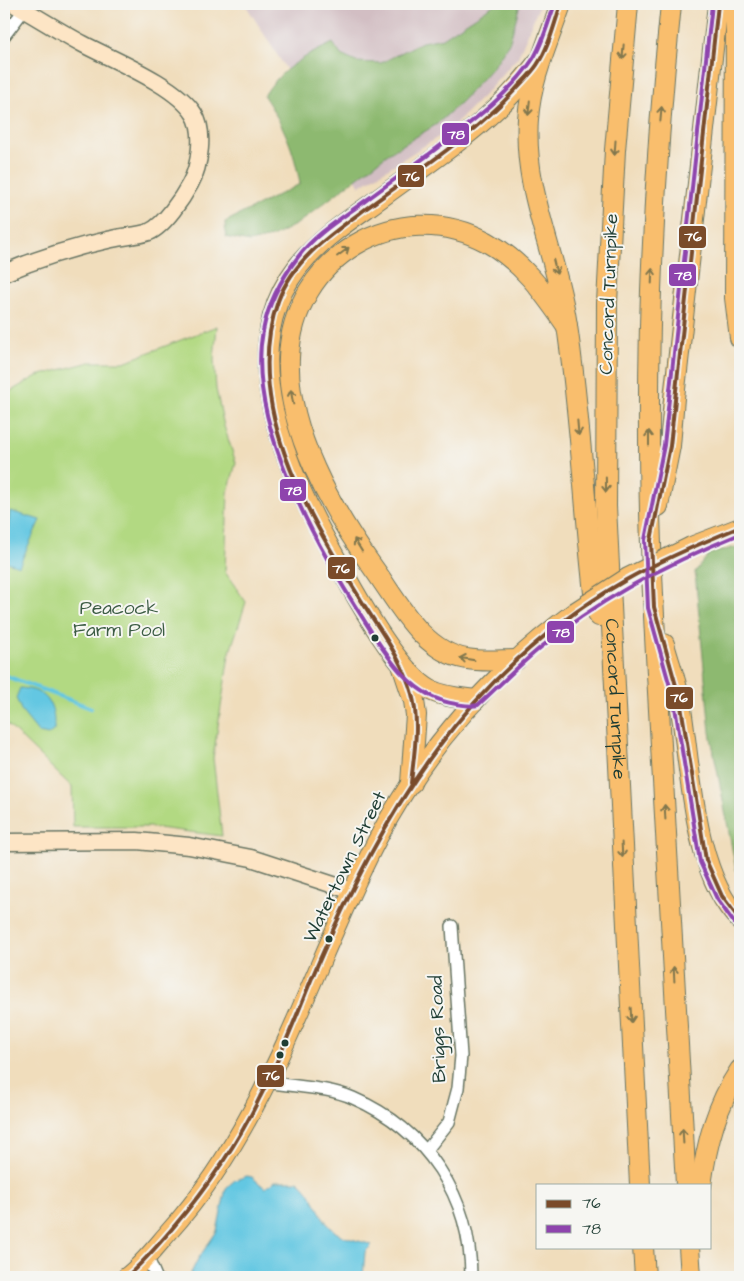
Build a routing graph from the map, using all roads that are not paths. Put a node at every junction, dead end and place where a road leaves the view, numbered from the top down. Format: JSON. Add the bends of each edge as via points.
{"nodes":[{"id":1,"x":561,"y":4,"type":"edge"},
{"id":2,"x":628,"y":4,"type":"edge"},
{"id":3,"x":671,"y":4,"type":"edge"},
{"id":4,"x":718,"y":4,"type":"edge"},
{"id":5,"x":736,"y":4,"type":"edge"},
{"id":6,"x":19,"y":7,"type":"edge"},
{"id":7,"x":4,"y":36,"type":"edge"},
{"id":8,"x":540,"y":61,"type":"junction"},
{"id":9,"x":4,"y":273,"type":"edge"},
{"id":10,"x":567,"y":326,"type":"junction"},
{"id":11,"x":740,"y":338,"type":"edge"},
{"id":12,"x":740,"y":526,"type":"edge"},
{"id":13,"x":651,"y":540,"type":"junction"},
{"id":14,"x":654,"y":607,"type":"junction"},
{"id":15,"x":516,"y":660,"type":"junction"},
{"id":16,"x":401,"y":661,"type":"junction"},
{"id":17,"x":613,"y":679,"type":"junction"},
{"id":18,"x":476,"y":700,"type":"junction"},
{"id":19,"x":411,"y":783,"type":"junction"},
{"id":20,"x":4,"y":842,"type":"edge"},
{"id":21,"x":352,"y":891,"type":"junction"},
{"id":22,"x":740,"y":920,"type":"edge"},
{"id":23,"x":452,"y":926,"type":"dead end"},
{"id":24,"x":740,"y":1070,"type":"edge"},
{"id":25,"x":267,"y":1082,"type":"junction"},
{"id":26,"x":426,"y":1151,"type":"junction"},
{"id":27,"x":640,"y":1184,"type":"edge"},
{"id":28,"x":686,"y":1184,"type":"edge"},
{"id":29,"x":701,"y":1184,"type":"edge"},
{"id":30,"x":643,"y":1248,"type":"edge"},
{"id":31,"x":147,"y":1256,"type":"junction"},
{"id":32,"x":126,"y":1277,"type":"edge"},
{"id":33,"x":156,"y":1277,"type":"edge"},
{"id":34,"x":471,"y":1277,"type":"edge"},
{"id":35,"x":645,"y":1277,"type":"edge"}],
"edges":[{"from":1,"to":8,"type":"highway"},
{"from":2,"to":17,"type":"highway","name":"Concord Turnpike","one_way":true,"via":[[615,150],[606,353],[606,506]]},
{"from":13,"to":3,"type":"highway","one_way":true,"via":[[649,388],[652,257]]},
{"from":4,"to":13,"type":"highway","via":[[670,446]]},
{"from":5,"to":11,"type":"highway","via":[[736,298]]},
{"from":6,"to":7,"type":"street"},
{"from":6,"to":9,"type":"street","via":[[145,76],[183,101],[195,115],[200,135],[192,180],[172,212],[150,232],[112,238],[36,259]]},
{"from":8,"to":10,"type":"highway","one_way":true,"via":[[529,109],[529,167]]},
{"from":8,"to":16,"type":"highway","via":[[506,100],[475,128],[308,254],[286,283],[270,326],[266,356],[269,388],[289,463],[340,567]]},
{"from":15,"to":10,"type":"highway","one_way":true,"via":[[466,659],[444,651],[419,630],[389,591],[348,529],[307,449],[291,394],[288,368],[290,341],[295,317],[305,295],[336,258],[349,247],[372,236],[420,226],[462,232],[498,248],[531,276]]},
{"from":10,"to":17,"type":"highway","one_way":true,"via":[[594,593]]},
{"from":12,"to":15,"type":"main road","name":"Watertown Street","bridge":true,"via":[[636,573],[574,612]]},
{"from":13,"to":14,"type":"highway"},
{"from":14,"to":22,"type":"highway","via":[[680,700],[706,860],[722,896]]},
{"from":28,"to":14,"type":"highway","one_way":true},
{"from":15,"to":18,"type":"main road","name":"Watertown Street"},
{"from":16,"to":18,"type":"highway","via":[[431,690]]},
{"from":16,"to":19,"type":"highway","via":[[415,708]]},
{"from":17,"to":27,"type":"highway","name":"Concord Turnpike","one_way":true},
{"from":18,"to":19,"type":"main road","name":"Watertown Street"},
{"from":19,"to":21,"type":"main road","name":"Watertown Street","via":[[377,840]]},
{"from":20,"to":21,"type":"street","via":[[137,841],[189,846],[257,860]]},
{"from":21,"to":25,"type":"main road","name":"Watertown Street"},
{"from":23,"to":26,"type":"street","name":"Briggs Road","via":[[460,1056],[458,1088],[450,1122]]},
{"from":24,"to":29,"type":"highway","via":[[724,1095],[714,1121],[706,1147]]},
{"from":25,"to":26,"type":"street","via":[[352,1098],[387,1116]]},
{"from":25,"to":31,"type":"main road","name":"Watertown Street","via":[[216,1173]]},
{"from":26,"to":34,"type":"street","via":[[439,1166],[467,1228]]},
{"from":30,"to":35,"type":"highway"},
{"from":31,"to":32,"type":"main road","name":"Watertown Street"},
{"from":31,"to":33,"type":"street"}]}
